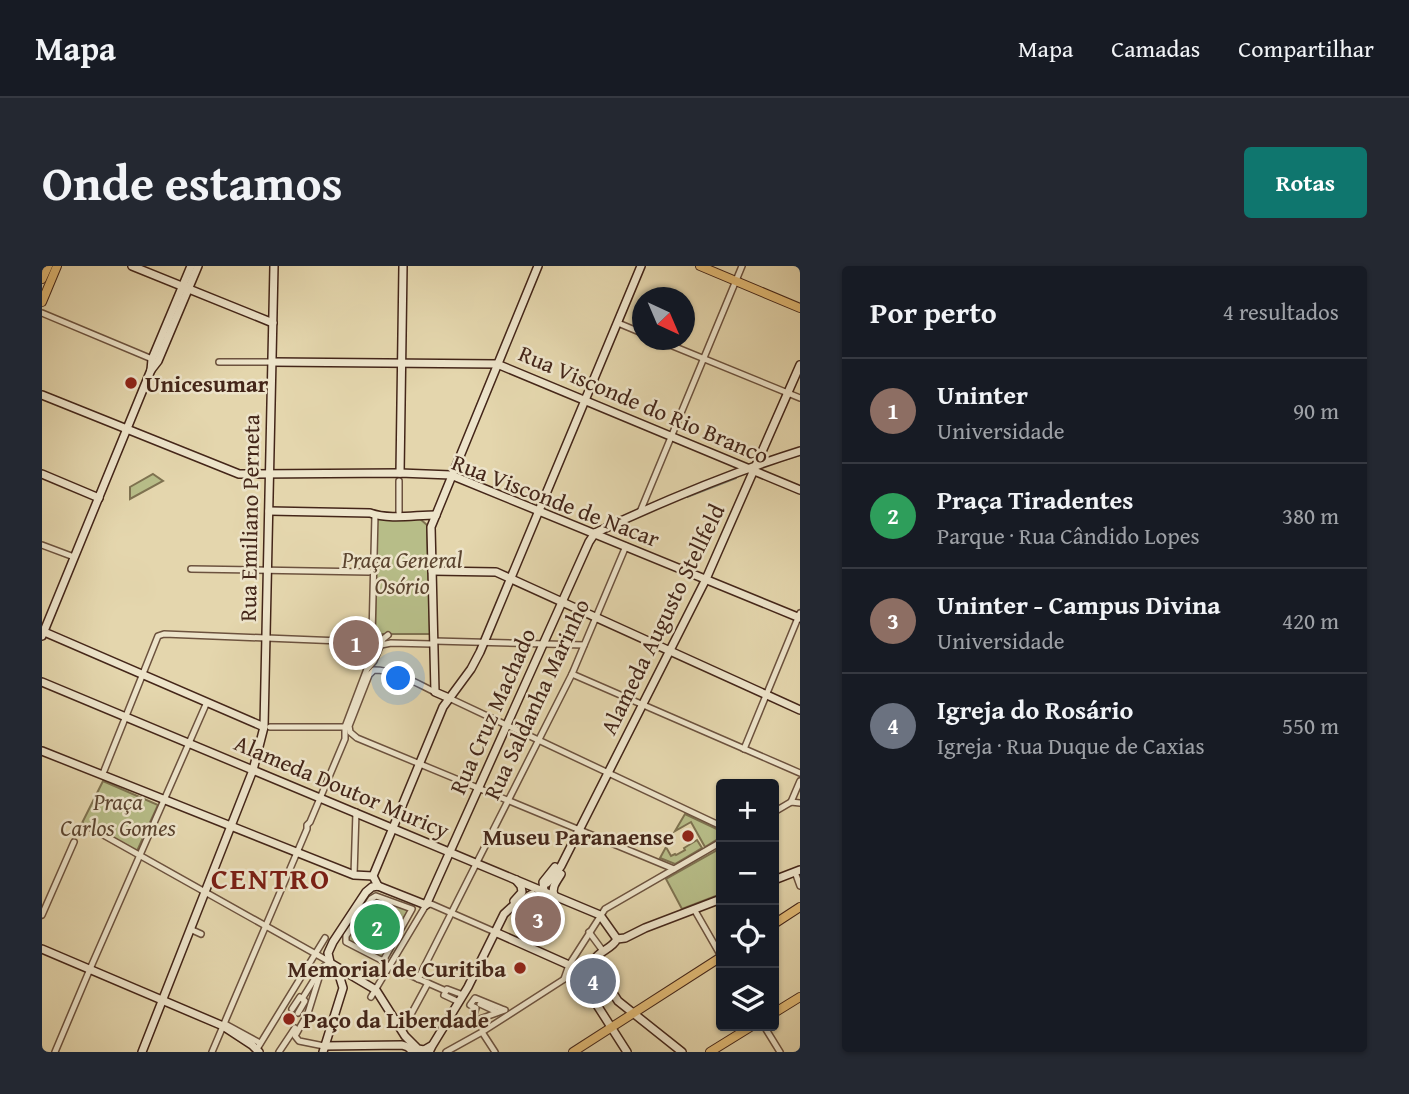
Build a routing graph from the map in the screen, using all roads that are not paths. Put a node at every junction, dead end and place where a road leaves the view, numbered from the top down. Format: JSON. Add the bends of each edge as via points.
{"nodes":[{"id":1,"x":57,"y":266,"type":"edge"},
{"id":2,"x":132,"y":266,"type":"edge"},
{"id":3,"x":274,"y":266,"type":"edge"},
{"id":4,"x":402,"y":266,"type":"edge"},
{"id":5,"x":538,"y":266,"type":"edge"},
{"id":6,"x":641,"y":266,"type":"edge"},
{"id":7,"x":700,"y":266,"type":"edge"},
{"id":8,"x":742,"y":266,"type":"edge"},
{"id":9,"x":195,"y":268,"type":"edge"},
{"id":10,"x":46,"y":272,"type":"edge"},
{"id":11,"x":735,"y":281,"type":"junction"},
{"id":12,"x":185,"y":285,"type":"junction"},
{"id":13,"x":48,"y":289,"type":"junction"},
{"id":14,"x":42,"y":302,"type":"edge"},
{"id":15,"x":800,"y":308,"type":"edge"},
{"id":16,"x":42,"y":313,"type":"edge"},
{"id":17,"x":273,"y":323,"type":"junction"},
{"id":18,"x":618,"y":323,"type":"junction"},
{"id":19,"x":632,"y":329,"type":"edge"},
{"id":20,"x":166,"y":333,"type":"junction"},
{"id":21,"x":683,"y":350,"type":"edge"},
{"id":22,"x":703,"y":358,"type":"junction"},
{"id":23,"x":152,"y":359,"type":"junction"},
{"id":24,"x":219,"y":362,"type":"dead end"},
{"id":25,"x":272,"y":362,"type":"junction"},
{"id":26,"x":401,"y":363,"type":"junction"},
{"id":27,"x":497,"y":364,"type":"junction"},
{"id":28,"x":800,"y":365,"type":"edge"},
{"id":29,"x":151,"y":370,"type":"junction"},
{"id":30,"x":788,"y":393,"type":"junction"},
{"id":31,"x":42,"y":395,"type":"edge"},
{"id":32,"x":800,"y":398,"type":"edge"},
{"id":33,"x":585,"y":400,"type":"junction"},
{"id":34,"x":127,"y":429,"type":"junction"},
{"id":35,"x":671,"y":436,"type":"junction"},
{"id":36,"x":800,"y":450,"type":"edge"},
{"id":37,"x":753,"y":467,"type":"junction"},
{"id":38,"x":270,"y":473,"type":"junction"},
{"id":39,"x":42,"y":474,"type":"edge"},
{"id":40,"x":451,"y":475,"type":"junction"},
{"id":41,"x":400,"y":477,"type":"junction"},
{"id":42,"x":800,"y":489,"type":"edge"},
{"id":43,"x":99,"y":498,"type":"junction"},
{"id":44,"x":269,"y":511,"type":"junction"},
{"id":45,"x":539,"y":511,"type":"junction"},
{"id":46,"x":399,"y":512,"type":"dead end"},
{"id":47,"x":640,"y":512,"type":"junction"},
{"id":48,"x":375,"y":515,"type":"junction"},
{"id":49,"x":436,"y":515,"type":"junction"},
{"id":50,"x":414,"y":516,"type":"junction"},
{"id":51,"x":431,"y":531,"type":"junction"},
{"id":52,"x":595,"y":533,"type":"junction"},
{"id":53,"x":42,"y":545,"type":"edge"},
{"id":54,"x":626,"y":546,"type":"junction"},
{"id":55,"x":74,"y":557,"type":"junction"},
{"id":56,"x":191,"y":569,"type":"dead end"},
{"id":57,"x":267,"y":570,"type":"junction"},
{"id":58,"x":432,"y":571,"type":"junction"},
{"id":59,"x":369,"y":572,"type":"dead end"},
{"id":60,"x":511,"y":579,"type":"junction"},
{"id":61,"x":706,"y":579,"type":"junction"},
{"id":62,"x":562,"y":602,"type":"junction"},
{"id":63,"x":799,"y":616,"type":"edge"},
{"id":64,"x":596,"y":617,"type":"junction"},
{"id":65,"x":43,"y":633,"type":"edge"},
{"id":66,"x":388,"y":635,"type":"dead end"},
{"id":67,"x":266,"y":637,"type":"junction"},
{"id":68,"x":433,"y":642,"type":"junction"},
{"id":69,"x":484,"y":642,"type":"junction"},
{"id":70,"x":543,"y":644,"type":"junction"},
{"id":71,"x":381,"y":645,"type":"junction"},
{"id":72,"x":584,"y":645,"type":"junction"},
{"id":73,"x":670,"y":651,"type":"junction"},
{"id":74,"x":142,"y":674,"type":"junction"},
{"id":75,"x":572,"y":674,"type":"junction"},
{"id":76,"x":42,"y":682,"type":"edge"},
{"id":77,"x":435,"y":692,"type":"junction"},
{"id":78,"x":766,"y":695,"type":"junction"},
{"id":79,"x":449,"y":698,"type":"junction"},
{"id":80,"x":207,"y":702,"type":"junction"},
{"id":81,"x":642,"y":705,"type":"junction"},
{"id":82,"x":800,"y":710,"type":"edge"},
{"id":83,"x":125,"y":716,"type":"junction"},
{"id":84,"x":507,"y":725,"type":"junction"},
{"id":85,"x":267,"y":727,"type":"junction"},
{"id":86,"x":345,"y":730,"type":"junction"},
{"id":87,"x":539,"y":740,"type":"junction"},
{"id":88,"x":189,"y":743,"type":"junction"},
{"id":89,"x":744,"y":749,"type":"junction"},
{"id":90,"x":42,"y":751,"type":"edge"},
{"id":91,"x":419,"y":764,"type":"junction"},
{"id":92,"x":253,"y":770,"type":"junction"},
{"id":93,"x":104,"y":771,"type":"dead end"},
{"id":94,"x":608,"y":773,"type":"junction"},
{"id":95,"x":800,"y":773,"type":"edge"},
{"id":96,"x":800,"y":781,"type":"edge"},
{"id":97,"x":478,"y":788,"type":"junction"},
{"id":98,"x":321,"y":798,"type":"junction"},
{"id":99,"x":165,"y":800,"type":"junction"},
{"id":100,"x":509,"y":800,"type":"junction"},
{"id":101,"x":791,"y":802,"type":"junction"},
{"id":102,"x":800,"y":803,"type":"edge"},
{"id":103,"x":779,"y":809,"type":"edge"},
{"id":104,"x":356,"y":812,"type":"junction"},
{"id":105,"x":716,"y":824,"type":"edge"},
{"id":106,"x":231,"y":826,"type":"junction"},
{"id":107,"x":90,"y":828,"type":"dead end"},
{"id":108,"x":393,"y":828,"type":"junction"},
{"id":109,"x":579,"y":830,"type":"junction"},
{"id":110,"x":74,"y":842,"type":"dead end"},
{"id":111,"x":716,"y":845,"type":"edge"},
{"id":112,"x":298,"y":852,"type":"junction"},
{"id":113,"x":450,"y":852,"type":"junction"},
{"id":114,"x":140,"y":856,"type":"junction"},
{"id":115,"x":477,"y":863,"type":"junction"},
{"id":116,"x":674,"y":869,"type":"junction"},
{"id":117,"x":797,"y":871,"type":"edge"},
{"id":118,"x":354,"y":875,"type":"junction"},
{"id":119,"x":373,"y":876,"type":"junction"},
{"id":120,"x":779,"y":878,"type":"edge"},
{"id":121,"x":515,"y":879,"type":"junction"},
{"id":122,"x":378,"y":886,"type":"junction"},
{"id":123,"x":800,"y":886,"type":"edge"},
{"id":124,"x":546,"y":887,"type":"junction"},
{"id":125,"x":205,"y":892,"type":"junction"},
{"id":126,"x":532,"y":894,"type":"dead end"},
{"id":127,"x":554,"y":895,"type":"junction"},
{"id":128,"x":361,"y":899,"type":"junction"},
{"id":129,"x":716,"y":901,"type":"edge"},
{"id":130,"x":426,"y":905,"type":"junction"},
{"id":131,"x":800,"y":907,"type":"edge"},
{"id":132,"x":411,"y":909,"type":"joint"},
{"id":133,"x":694,"y":909,"type":"junction"},
{"id":134,"x":452,"y":913,"type":"junction"},
{"id":135,"x":42,"y":915,"type":"edge"},
{"id":136,"x":600,"y":915,"type":"junction"},
{"id":137,"x":779,"y":920,"type":"edge"},
{"id":138,"x":266,"y":927,"type":"junction"},
{"id":139,"x":190,"y":929,"type":"junction"},
{"id":140,"x":495,"y":932,"type":"junction"},
{"id":141,"x":589,"y":932,"type":"junction"},
{"id":142,"x":201,"y":934,"type":"dead end"},
{"id":143,"x":325,"y":938,"type":"dead end"},
{"id":144,"x":617,"y":939,"type":"junction"},
{"id":145,"x":716,"y":947,"type":"edge"},
{"id":146,"x":42,"y":949,"type":"edge"},
{"id":147,"x":603,"y":951,"type":"junction"},
{"id":148,"x":315,"y":954,"type":"junction"},
{"id":149,"x":716,"y":959,"type":"edge"},
{"id":150,"x":594,"y":960,"type":"junction"},
{"id":151,"x":330,"y":962,"type":"junction"},
{"id":152,"x":569,"y":965,"type":"junction"},
{"id":153,"x":388,"y":966,"type":"junction"},
{"id":154,"x":322,"y":968,"type":"junction"},
{"id":155,"x":90,"y":969,"type":"junction"},
{"id":156,"x":576,"y":971,"type":"junction"},
{"id":157,"x":418,"y":979,"type":"junction"},
{"id":158,"x":565,"y":979,"type":"junction"},
{"id":159,"x":428,"y":983,"type":"junction"},
{"id":160,"x":374,"y":993,"type":"junction"},
{"id":161,"x":800,"y":997,"type":"edge"},
{"id":162,"x":461,"y":999,"type":"junction"},
{"id":163,"x":162,"y":1000,"type":"junction"},
{"id":164,"x":285,"y":1005,"type":"junction"},
{"id":165,"x":779,"y":1010,"type":"edge"},
{"id":166,"x":506,"y":1013,"type":"junction"},
{"id":167,"x":300,"y":1014,"type":"junction"},
{"id":168,"x":634,"y":1014,"type":"junction"},
{"id":169,"x":225,"y":1026,"type":"junction"},
{"id":170,"x":612,"y":1027,"type":"junction"},
{"id":171,"x":744,"y":1031,"type":"edge"},
{"id":172,"x":767,"y":1031,"type":"edge"},
{"id":173,"x":482,"y":1032,"type":"junction"},
{"id":174,"x":403,"y":1034,"type":"junction"},
{"id":175,"x":402,"y":1045,"type":"junction"},
{"id":176,"x":258,"y":1049,"type":"edge"},
{"id":177,"x":323,"y":1049,"type":"edge"},
{"id":178,"x":430,"y":1049,"type":"edge"},
{"id":179,"x":443,"y":1051,"type":"edge"},
{"id":180,"x":55,"y":1052,"type":"edge"},
{"id":181,"x":142,"y":1052,"type":"edge"},
{"id":182,"x":212,"y":1052,"type":"edge"},
{"id":183,"x":279,"y":1052,"type":"edge"},
{"id":184,"x":412,"y":1052,"type":"edge"},
{"id":185,"x":495,"y":1052,"type":"edge"},
{"id":186,"x":573,"y":1052,"type":"edge"},
{"id":187,"x":627,"y":1052,"type":"edge"},
{"id":188,"x":682,"y":1052,"type":"edge"},
{"id":189,"x":710,"y":1052,"type":"edge"},
{"id":190,"x":780,"y":1052,"type":"edge"}],
"edges":[{"from":1,"to":13,"type":"main road"},
{"from":2,"to":12,"type":"street"},
{"from":3,"to":17,"type":"street","name":"Rua Emiliano Perneta"},
{"from":4,"to":26,"type":"street"},
{"from":5,"to":27,"type":"street"},
{"from":6,"to":18,"type":"street"},
{"from":7,"to":11,"type":"main road"},
{"from":8,"to":11,"type":"street"},
{"from":9,"to":12,"type":"street"},
{"from":10,"to":13,"type":"main road"},
{"from":11,"to":15,"type":"main road"},
{"from":11,"to":22,"type":"street"},
{"from":12,"to":17,"type":"street"},
{"from":12,"to":20,"type":"street"},
{"from":13,"to":14,"type":"main road"},
{"from":16,"to":23,"type":"street"},
{"from":17,"to":25,"type":"street","name":"Rua Emiliano Perneta"},
{"from":18,"to":19,"type":"street"},
{"from":18,"to":33,"type":"street"},
{"from":20,"to":23,"type":"street"},
{"from":20,"to":29,"type":"street"},
{"from":21,"to":22,"type":"street"},
{"from":22,"to":30,"type":"street"},
{"from":22,"to":35,"type":"street"},
{"from":23,"to":29,"type":"street"},
{"from":24,"to":25,"type":"street","name":"Rua Visconde do Rio Branco"},
{"from":25,"to":26,"type":"street","name":"Rua Visconde do Rio Branco"},
{"from":25,"to":38,"type":"street","name":"Rua Emiliano Perneta"},
{"from":26,"to":27,"type":"street","name":"Rua Visconde do Rio Branco"},
{"from":26,"to":41,"type":"street"},
{"from":27,"to":33,"type":"street","name":"Rua Visconde do Rio Branco"},
{"from":27,"to":40,"type":"street"},
{"from":28,"to":30,"type":"street","name":"Alameda Augusto Stellfeld"},
{"from":29,"to":34,"type":"street"},
{"from":30,"to":32,"type":"street"},
{"from":30,"to":37,"type":"street","name":"Alameda Augusto Stellfeld"},
{"from":31,"to":34,"type":"street","name":"Rua Visconde de Nacar"},
{"from":33,"to":35,"type":"street","name":"Rua Visconde do Rio Branco"},
{"from":33,"to":45,"type":"street"},
{"from":34,"to":38,"type":"street","name":"Rua Visconde de Nacar","via":[[235,473]]},
{"from":34,"to":43,"type":"street"},
{"from":35,"to":37,"type":"street","name":"Rua Visconde do Rio Branco"},
{"from":35,"to":47,"type":"street"},
{"from":36,"to":37,"type":"street"},
{"from":37,"to":42,"type":"street","name":"Rua Visconde do Rio Branco"},
{"from":37,"to":47,"type":"street"},
{"from":37,"to":61,"type":"street","name":"Alameda Augusto Stellfeld"},
{"from":38,"to":41,"type":"street","name":"Rua Visconde de Nacar"},
{"from":38,"to":44,"type":"street","name":"Rua Emiliano Perneta"},
{"from":39,"to":43,"type":"street"},
{"from":40,"to":41,"type":"street","name":"Rua Visconde de Nacar"},
{"from":40,"to":45,"type":"street","name":"Rua Visconde de Nacar"},
{"from":40,"to":49,"type":"street"},
{"from":41,"to":46,"type":"street"},
{"from":43,"to":55,"type":"street"},
{"from":44,"to":48,"type":"street"},
{"from":44,"to":57,"type":"street","name":"Rua Emiliano Perneta"},
{"from":45,"to":52,"type":"street","name":"Rua Visconde de Nacar"},
{"from":45,"to":60,"type":"street"},
{"from":47,"to":52,"type":"street"},
{"from":48,"to":50,"type":"street"},
{"from":48,"to":67,"type":"street","via":[[369,640]]},
{"from":49,"to":50,"type":"street"},
{"from":49,"to":51,"type":"street"},
{"from":50,"to":51,"type":"street","via":[[425,520]]},
{"from":51,"to":58,"type":"street"},
{"from":52,"to":54,"type":"street","name":"Rua Visconde de Nacar"},
{"from":52,"to":62,"type":"street","name":"Rua Cruz Machado"},
{"from":53,"to":55,"type":"street"},
{"from":54,"to":61,"type":"street","name":"Rua Visconde de Nacar"},
{"from":54,"to":64,"type":"street","name":"Rua Saldanha Marinho"},
{"from":55,"to":65,"type":"street"},
{"from":56,"to":57,"type":"street"},
{"from":57,"to":59,"type":"street"},
{"from":57,"to":67,"type":"street","name":"Rua Emiliano Perneta"},
{"from":58,"to":60,"type":"street","via":[[496,572]]},
{"from":58,"to":68,"type":"street"},
{"from":60,"to":62,"type":"street"},
{"from":60,"to":69,"type":"street"},
{"from":61,"to":63,"type":"street","name":"Rua Visconde de Nacar"},
{"from":61,"to":73,"type":"street","name":"Alameda Augusto Stellfeld"},
{"from":62,"to":64,"type":"street"},
{"from":62,"to":70,"type":"street","name":"Rua Cruz Machado"},
{"from":63,"to":78,"type":"street"},
{"from":64,"to":72,"type":"street","name":"Rua Saldanha Marinho"},
{"from":64,"to":73,"type":"street"},
{"from":65,"to":74,"type":"street"},
{"from":66,"to":71,"type":"street"},
{"from":67,"to":74,"type":"street","via":[[161,634]]},
{"from":67,"to":85,"type":"street","name":"Rua Emiliano Perneta"},
{"from":68,"to":69,"type":"street"},
{"from":68,"to":71,"type":"street"},
{"from":68,"to":77,"type":"street"},
{"from":69,"to":70,"type":"street"},
{"from":69,"to":79,"type":"street"},
{"from":70,"to":72,"type":"street"},
{"from":70,"to":84,"type":"street","name":"Rua Cruz Machado"},
{"from":71,"to":86,"type":"street"},
{"from":72,"to":75,"type":"street","name":"Rua Saldanha Marinho"},
{"from":73,"to":78,"type":"street"},
{"from":73,"to":81,"type":"street","name":"Alameda Augusto Stellfeld"},
{"from":74,"to":80,"type":"street"},
{"from":74,"to":83,"type":"street"},
{"from":75,"to":81,"type":"street"},
{"from":75,"to":87,"type":"street","name":"Rua Saldanha Marinho"},
{"from":76,"to":83,"type":"street","name":"Alameda Doutor Muricy"},
{"from":77,"to":79,"type":"street"},
{"from":77,"to":91,"type":"street","via":[[399,675],[374,670],[349,726],[352,734]]},
{"from":78,"to":82,"type":"street"},
{"from":78,"to":89,"type":"street"},
{"from":79,"to":84,"type":"street"},
{"from":79,"to":91,"type":"street"},
{"from":80,"to":85,"type":"street"},
{"from":80,"to":88,"type":"street"},
{"from":81,"to":89,"type":"street"},
{"from":81,"to":94,"type":"street","name":"Alameda Augusto Stellfeld"},
{"from":83,"to":88,"type":"street","name":"Alameda Doutor Muricy"},
{"from":83,"to":93,"type":"street"},
{"from":84,"to":87,"type":"street"},
{"from":84,"to":97,"type":"street","name":"Rua Cruz Machado"},
{"from":85,"to":86,"type":"street"},
{"from":85,"to":92,"type":"street","name":"Rua Emiliano Perneta"},
{"from":86,"to":98,"type":"street"},
{"from":87,"to":94,"type":"street"},
{"from":87,"to":100,"type":"street","name":"Rua Saldanha Marinho"},
{"from":88,"to":92,"type":"street","name":"Alameda Doutor Muricy"},
{"from":88,"to":99,"type":"street"},
{"from":89,"to":95,"type":"street"},
{"from":90,"to":99,"type":"street"},
{"from":91,"to":97,"type":"street"},
{"from":91,"to":108,"type":"street"},
{"from":92,"to":98,"type":"street","name":"Alameda Doutor Muricy"},
{"from":92,"to":106,"type":"street","name":"Rua Emiliano Perneta"},
{"from":94,"to":105,"type":"street"},
{"from":94,"to":109,"type":"street","name":"Alameda Augusto Stellfeld"},
{"from":96,"to":101,"type":"street"},
{"from":97,"to":100,"type":"street"},
{"from":97,"to":113,"type":"street","name":"Rua Cruz Machado"},
{"from":98,"to":104,"type":"street","name":"Alameda Doutor Muricy"},
{"from":98,"to":112,"type":"street"},
{"from":99,"to":106,"type":"street"},
{"from":99,"to":114,"type":"street"},
{"from":100,"to":109,"type":"street"},
{"from":100,"to":115,"type":"street","name":"Rua Saldanha Marinho"},
{"from":101,"to":102,"type":"street"},
{"from":101,"to":103,"type":"street"},
{"from":104,"to":108,"type":"street","name":"Alameda Doutor Muricy"},
{"from":104,"to":118,"type":"street"},
{"from":106,"to":112,"type":"street"},
{"from":106,"to":125,"type":"street","name":"Rua Emiliano Perneta"},
{"from":107,"to":114,"type":"street"},
{"from":108,"to":113,"type":"street","name":"Alameda Doutor Muricy"},
{"from":108,"to":119,"type":"street"},
{"from":109,"to":116,"type":"street"},
{"from":109,"to":124,"type":"street","name":"Alameda Augusto Stellfeld"},
{"from":109,"to":127,"type":"street"},
{"from":110,"to":135,"type":"street"},
{"from":111,"to":116,"type":"street"},
{"from":112,"to":118,"type":"street"},
{"from":112,"to":138,"type":"street"},
{"from":113,"to":115,"type":"street","name":"Alameda Doutor Muricy"},
{"from":113,"to":130,"type":"street","name":"Rua Cruz Machado"},
{"from":114,"to":125,"type":"street"},
{"from":114,"to":155,"type":"street"},
{"from":115,"to":121,"type":"street","name":"Alameda Doutor Muricy"},
{"from":115,"to":134,"type":"street","name":"Rua Saldanha Marinho"},
{"from":116,"to":136,"type":"street"},
{"from":117,"to":120,"type":"street"},
{"from":117,"to":123,"type":"street"},
{"from":118,"to":119,"type":"street"},
{"from":118,"to":128,"type":"street","via":[[360,883]]},
{"from":119,"to":122,"type":"street"},
{"from":121,"to":124,"type":"street","name":"Alameda Doutor Muricy"},
{"from":121,"to":140,"type":"street","via":[[522,892],[500,913]]},
{"from":122,"to":128,"type":"street"},
{"from":122,"to":130,"type":"street"},
{"from":124,"to":127,"type":"street","name":"Alameda Doutor Muricy"},
{"from":125,"to":138,"type":"street"},
{"from":125,"to":139,"type":"street","name":"Rua Emiliano Perneta"},
{"from":126,"to":140,"type":"street","via":[[507,911]]},
{"from":127,"to":136,"type":"street","name":"Alameda Doutor Muricy"},
{"from":128,"to":151,"type":"street","via":[[329,949]]},
{"from":129,"to":133,"type":"street"},
{"from":130,"to":134,"type":"street"},
{"from":130,"to":153,"type":"street"},
{"from":131,"to":137,"type":"main road"},
{"from":132,"to":132,"type":"street","via":[[373,897],[346,942],[383,961]]},
{"from":133,"to":144,"type":"street"},
{"from":133,"to":145,"type":"street"},
{"from":134,"to":140,"type":"street"},
{"from":134,"to":157,"type":"street","name":"Rua Saldanha Marinho"},
{"from":136,"to":141,"type":"street"},
{"from":136,"to":144,"type":"street"},
{"from":138,"to":148,"type":"street"},
{"from":138,"to":169,"type":"street"},
{"from":139,"to":142,"type":"street"},
{"from":139,"to":163,"type":"street","name":"Rua Emiliano Perneta"},
{"from":140,"to":152,"type":"street"},
{"from":140,"to":162,"type":"street"},
{"from":141,"to":147,"type":"street"},
{"from":141,"to":152,"type":"street"},
{"from":143,"to":148,"type":"street"},
{"from":144,"to":147,"type":"street"},
{"from":146,"to":155,"type":"street"},
{"from":147,"to":150,"type":"street"},
{"from":148,"to":151,"type":"street"},
{"from":148,"to":164,"type":"street"},
{"from":149,"to":168,"type":"main road"},
{"from":150,"to":156,"type":"street"},
{"from":150,"to":168,"type":"street","via":[[616,999]]},
{"from":151,"to":154,"type":"street"},
{"from":151,"to":160,"type":"street"},
{"from":151,"to":177,"type":"street","via":[[343,988]]},
{"from":152,"to":156,"type":"street"},
{"from":152,"to":158,"type":"street"},
{"from":153,"to":157,"type":"street"},
{"from":153,"to":160,"type":"street"},
{"from":154,"to":167,"type":"street"},
{"from":154,"to":167,"type":"street","via":[[302,999]]},
{"from":155,"to":163,"type":"street"},
{"from":155,"to":180,"type":"street"},
{"from":156,"to":158,"type":"street"},
{"from":156,"to":170,"type":"street"},
{"from":157,"to":159,"type":"street"},
{"from":158,"to":166,"type":"street"},
{"from":159,"to":162,"type":"street","via":[[446,991],[444,995]]},
{"from":159,"to":174,"type":"street"},
{"from":160,"to":174,"type":"street"},
{"from":161,"to":165,"type":"main road"},
{"from":162,"to":178,"type":"street"},
{"from":163,"to":169,"type":"street"},
{"from":163,"to":181,"type":"street","name":"Rua Emiliano Perneta"},
{"from":164,"to":167,"type":"street"},
{"from":164,"to":176,"type":"street"},
{"from":166,"to":166,"type":"street","via":[[475,998],[470,1005],[476,1008],[474,1021]]},
{"from":166,"to":173,"type":"street"},
{"from":166,"to":173,"type":"street","via":[[482,1005]]},
{"from":167,"to":177,"type":"street","via":[[295,1038]]},
{"from":167,"to":183,"type":"street"},
{"from":168,"to":170,"type":"main road"},
{"from":168,"to":188,"type":"street"},
{"from":169,"to":176,"type":"street"},
{"from":169,"to":182,"type":"street"},
{"from":170,"to":186,"type":"main road"},
{"from":170,"to":187,"type":"street"},
{"from":171,"to":189,"type":"main road"},
{"from":172,"to":190,"type":"street"},
{"from":173,"to":179,"type":"street"},
{"from":173,"to":185,"type":"street"},
{"from":174,"to":175,"type":"street"},
{"from":174,"to":178,"type":"street","via":[[421,1050]]},
{"from":175,"to":177,"type":"street","via":[[356,1042]]},
{"from":175,"to":184,"type":"street"}]}
